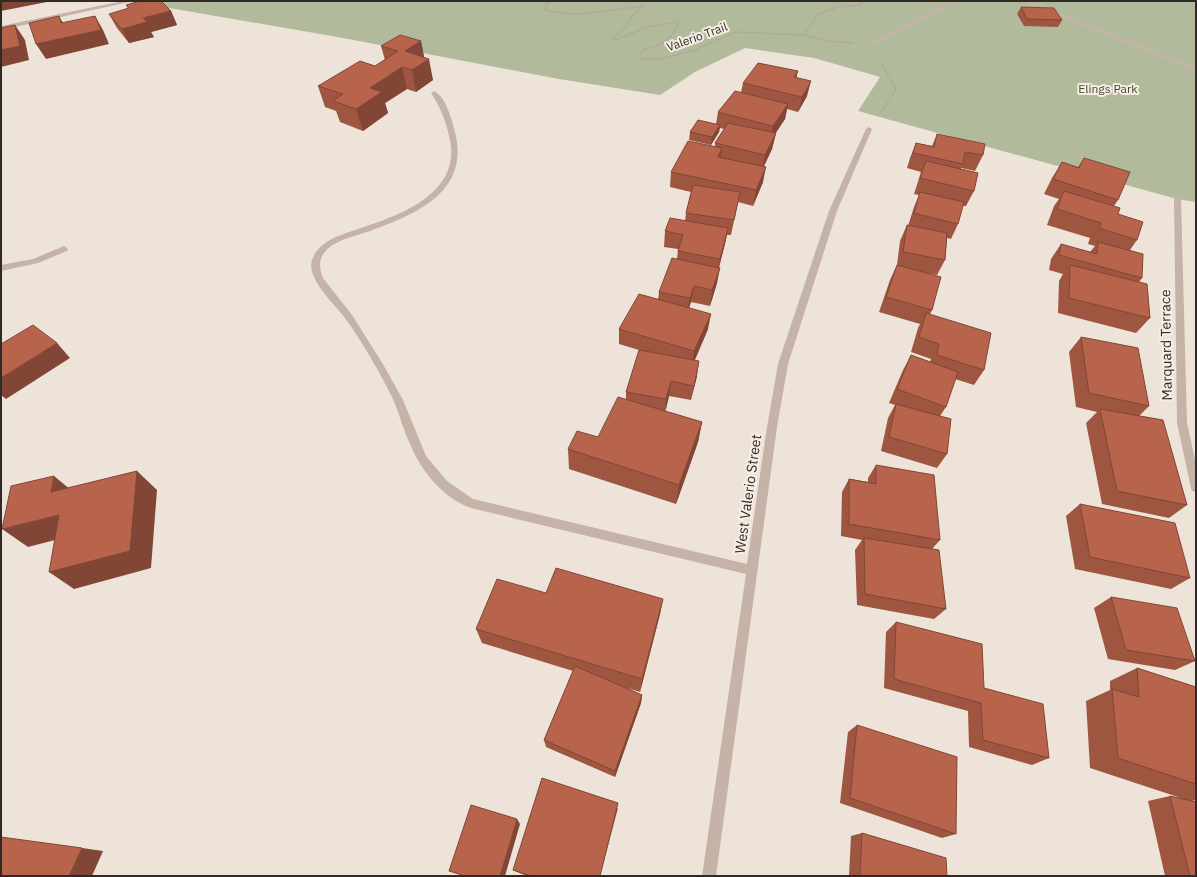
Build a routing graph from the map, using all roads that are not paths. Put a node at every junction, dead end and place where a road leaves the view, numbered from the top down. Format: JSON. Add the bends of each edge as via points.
{"nodes":[{"id":1,"x":131,"y":1,"type":"edge"},
{"id":2,"x":955,"y":1,"type":"edge"},
{"id":3,"x":1026,"y":1,"type":"edge"},
{"id":4,"x":1,"y":28,"type":"edge"},
{"id":5,"x":872,"y":44,"type":"road end"},
{"id":6,"x":1196,"y":69,"type":"edge"},
{"id":7,"x":434,"y":93,"type":"dead end"},
{"id":8,"x":869,"y":129,"type":"road end"},
{"id":9,"x":1177,"y":199,"type":"dead end"},
{"id":10,"x":64,"y":249,"type":"dead end"},
{"id":11,"x":1,"y":268,"type":"edge"},
{"id":12,"x":1196,"y":488,"type":"edge"},
{"id":13,"x":752,"y":570,"type":"junction"},
{"id":14,"x":709,"y":876,"type":"edge"}],
"edges":[{"from":1,"to":4,"type":"street"},
{"from":2,"to":5,"type":"street"},
{"from":3,"to":6,"type":"street"},
{"from":7,"to":13,"type":"street","via":[[441,101],[455,144],[457,155],[450,178],[424,204],[405,215],[334,242],[319,253],[314,266],[335,302],[348,315],[365,341],[398,400],[422,458],[440,483],[457,496],[471,502]]},
{"from":8,"to":13,"type":"street","name":"West Valerio Street","via":[[833,210],[783,364]]},
{"from":9,"to":12,"type":"street","name":"Marquard Terrace","via":[[1182,422]]},
{"from":10,"to":11,"type":"street","via":[[35,261]]},
{"from":13,"to":14,"type":"street","name":"West Valerio Street"}]}
